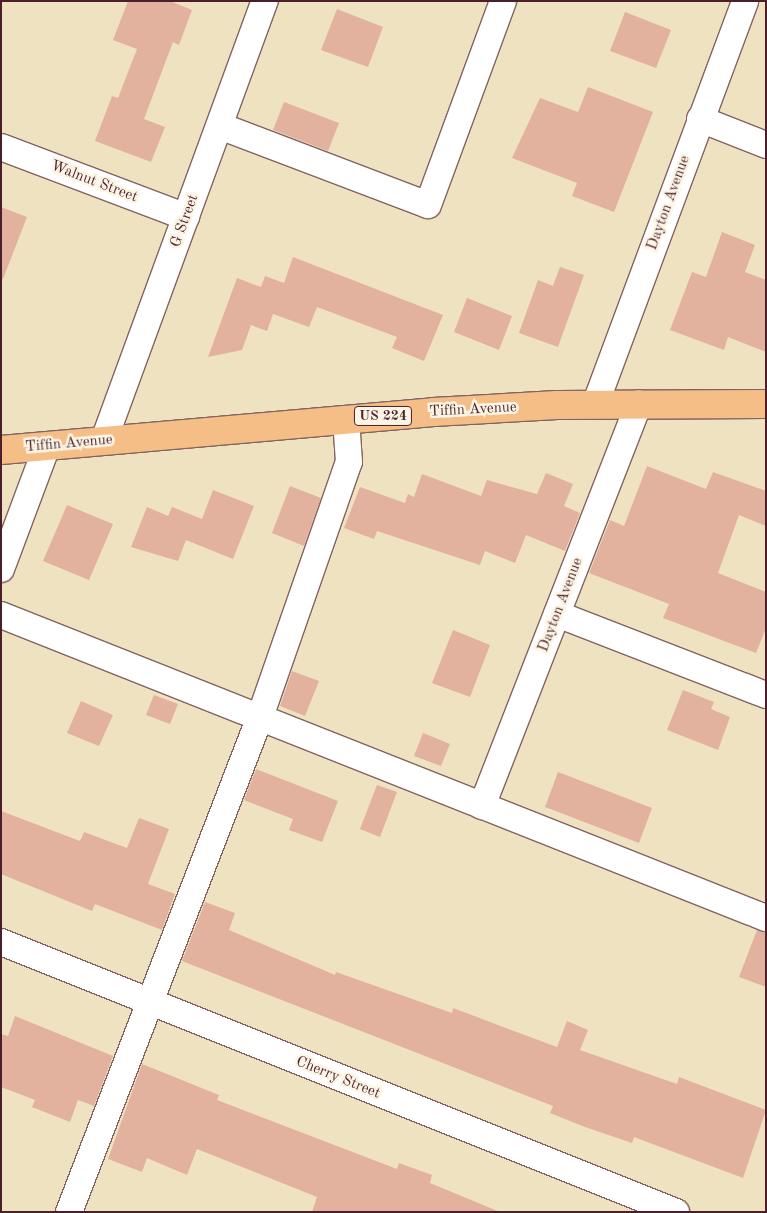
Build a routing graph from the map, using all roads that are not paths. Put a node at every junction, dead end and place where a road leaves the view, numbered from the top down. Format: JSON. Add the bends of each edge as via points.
{"nodes":[{"id":1,"x":266,"y":1,"type":"edge"},
{"id":2,"x":502,"y":1,"type":"edge"},
{"id":3,"x":745,"y":1,"type":"edge"},
{"id":4,"x":700,"y":119,"type":"junction"},
{"id":5,"x":220,"y":126,"type":"junction"},
{"id":6,"x":766,"y":145,"type":"edge"},
{"id":7,"x":1,"y":147,"type":"edge"},
{"id":8,"x":186,"y":217,"type":"junction"},
{"id":9,"x":639,"y":404,"type":"junction"},
{"id":10,"x":766,"y":404,"type":"edge"},
{"id":11,"x":595,"y":405,"type":"junction"},
{"id":12,"x":346,"y":419,"type":"junction"},
{"id":13,"x":104,"y":440,"type":"junction"},
{"id":14,"x":47,"y":446,"type":"junction"},
{"id":15,"x":1,"y":450,"type":"edge"},
{"id":16,"x":1,"y":569,"type":"edge"},
{"id":17,"x":557,"y":614,"type":"junction"},
{"id":18,"x":1,"y":615,"type":"edge"},
{"id":19,"x":766,"y":695,"type":"edge"},
{"id":20,"x":260,"y":717,"type":"junction"},
{"id":21,"x":482,"y":806,"type":"junction"},
{"id":22,"x":766,"y":918,"type":"edge"},
{"id":23,"x":1,"y":942,"type":"edge"},
{"id":24,"x":149,"y":1001,"type":"junction"},
{"id":25,"x":69,"y":1212,"type":"edge"},
{"id":26,"x":676,"y":1212,"type":"edge"}],
"edges":[{"from":1,"to":5,"type":"street","name":"G Street"},
{"from":2,"to":5,"type":"street","via":[[428,205]]},
{"from":3,"to":4,"type":"street","name":"Dayton Avenue"},
{"from":4,"to":6,"type":"street"},
{"from":4,"to":11,"type":"street","name":"Dayton Avenue"},
{"from":5,"to":8,"type":"street","name":"G Street"},
{"from":7,"to":8,"type":"street","name":"Walnut Street"},
{"from":8,"to":13,"type":"street","name":"G Street"},
{"from":9,"to":10,"type":"highway","name":"Tiffin Avenue","number":"US 224"},
{"from":9,"to":11,"type":"highway","name":"Tiffin Avenue","number":"US 224"},
{"from":9,"to":17,"type":"street","name":"Dayton Avenue"},
{"from":11,"to":12,"type":"highway","name":"Tiffin Avenue","number":"US 224"},
{"from":12,"to":13,"type":"highway","name":"Tiffin Avenue","number":"US 224"},
{"from":12,"to":20,"type":"street","via":[[350,462]]},
{"from":13,"to":14,"type":"highway","name":"Tiffin Avenue","number":"US 224"},
{"from":14,"to":15,"type":"highway","name":"Tiffin Avenue","number":"US 224"},
{"from":14,"to":16,"type":"street"},
{"from":17,"to":19,"type":"street"},
{"from":17,"to":21,"type":"street","name":"Dayton Avenue"},
{"from":18,"to":20,"type":"street"},
{"from":20,"to":21,"type":"street"},
{"from":20,"to":24,"type":"street"},
{"from":21,"to":22,"type":"street"},
{"from":23,"to":24,"type":"street","name":"Cherry Street"},
{"from":24,"to":25,"type":"street"},
{"from":24,"to":26,"type":"street","name":"Cherry Street"}]}
